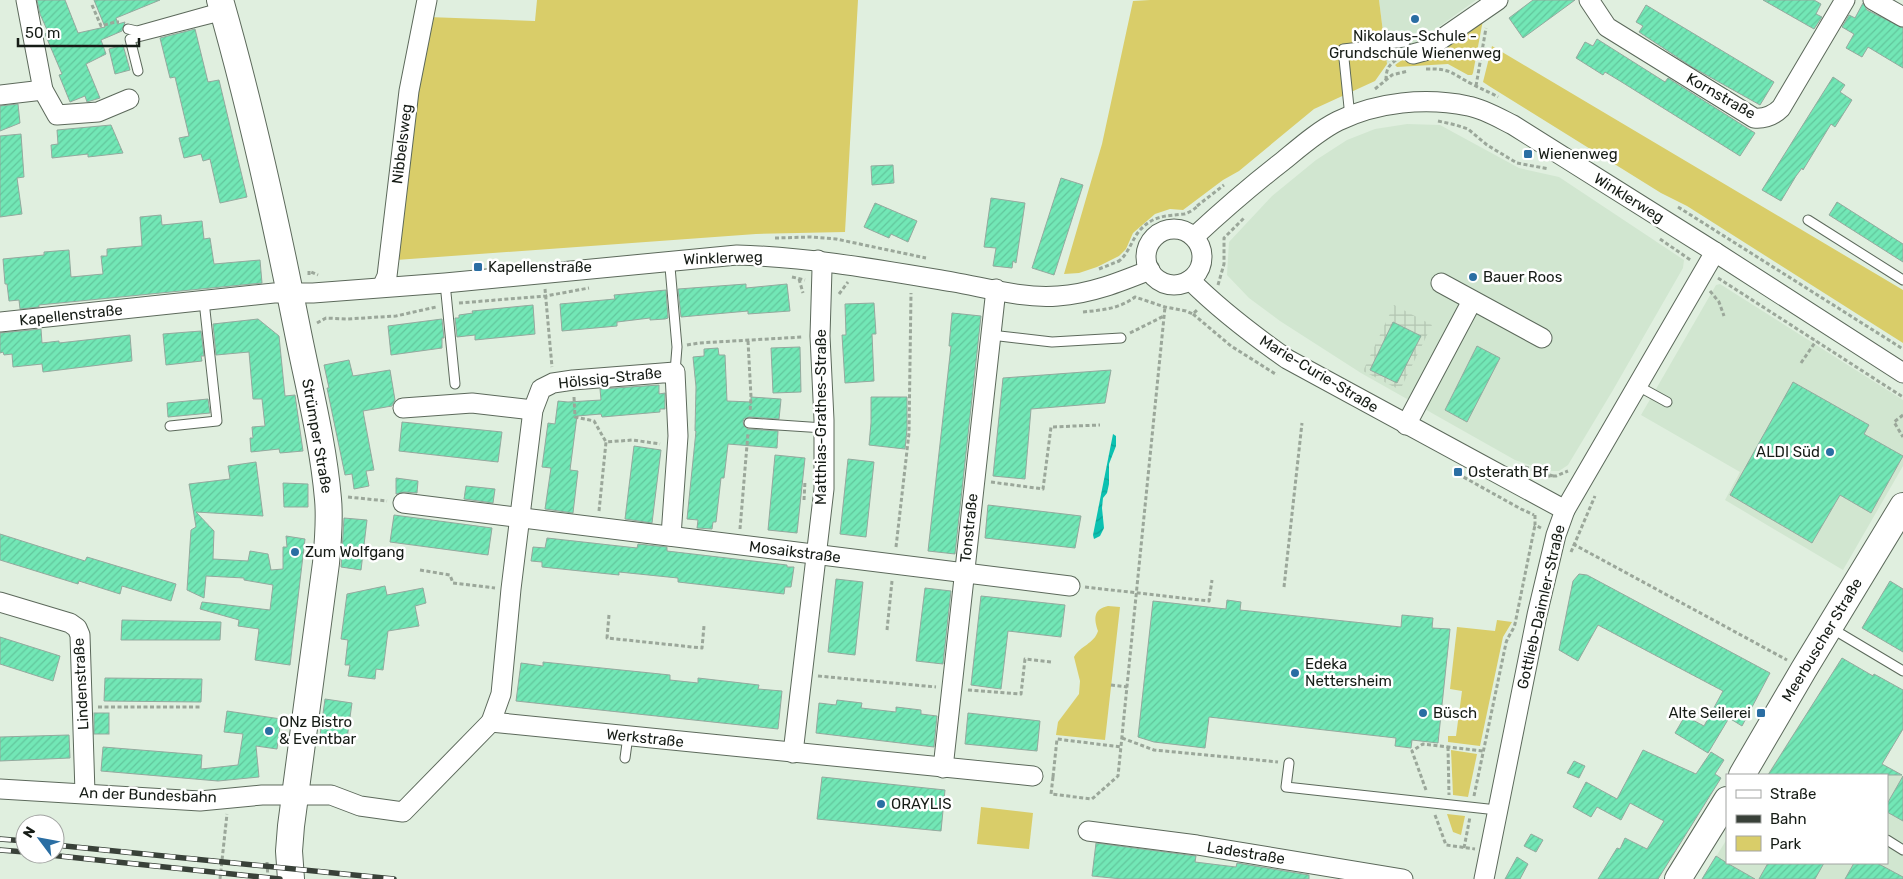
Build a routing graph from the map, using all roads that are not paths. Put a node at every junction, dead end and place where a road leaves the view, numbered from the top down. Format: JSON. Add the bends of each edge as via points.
{"nodes":[{"id":1,"x":26,"y":0,"type":"edge"},
{"id":2,"x":426,"y":0,"type":"edge"},
{"id":3,"x":1589,"y":0,"type":"edge"},
{"id":4,"x":1845,"y":0,"type":"edge"},
{"id":5,"x":1874,"y":0,"type":"edge"},
{"id":6,"x":1494,"y":3,"type":"edge"},
{"id":7,"x":222,"y":7,"type":"edge"},
{"id":8,"x":1903,"y":16,"type":"edge"},
{"id":9,"x":128,"y":29,"type":"road end"},
{"id":10,"x":1409,"y":48,"type":"joint"},
{"id":11,"x":138,"y":71,"type":"dead end"},
{"id":12,"x":43,"y":90,"type":"junction"},
{"id":13,"x":0,"y":95,"type":"edge"},
{"id":14,"x":128,"y":99,"type":"dead end"},
{"id":15,"x":1350,"y":117,"type":"junction"},
{"id":16,"x":1808,"y":220,"type":"dead end"},
{"id":17,"x":1194,"y":237,"type":"junction"},
{"id":18,"x":1715,"y":252,"type":"junction"},
{"id":19,"x":666,"y":260,"type":"junction"},
{"id":20,"x":818,"y":260,"type":"junction"},
{"id":21,"x":1150,"y":270,"type":"junction"},
{"id":22,"x":1190,"y":280,"type":"junction"},
{"id":23,"x":1903,"y":280,"type":"edge"},
{"id":24,"x":445,"y":283,"type":"junction"},
{"id":25,"x":1440,"y":283,"type":"dead end"},
{"id":26,"x":382,"y":287,"type":"junction"},
{"id":27,"x":996,"y":290,"type":"junction"},
{"id":28,"x":290,"y":293,"type":"junction"},
{"id":29,"x":1472,"y":300,"type":"junction"},
{"id":30,"x":204,"y":301,"type":"junction"},
{"id":31,"x":1,"y":319,"type":"edge"},
{"id":32,"x":991,"y":335,"type":"junction"},
{"id":33,"x":1121,"y":338,"type":"road end"},
{"id":34,"x":1542,"y":338,"type":"dead end"},
{"id":35,"x":675,"y":372,"type":"junction"},
{"id":36,"x":1903,"y":373,"type":"edge"},
{"id":37,"x":455,"y":384,"type":"dead end"},
{"id":38,"x":1636,"y":385,"type":"junction"},
{"id":39,"x":1667,"y":402,"type":"dead end"},
{"id":40,"x":403,"y":408,"type":"dead end"},
{"id":41,"x":534,"y":410,"type":"junction"},
{"id":42,"x":749,"y":422,"type":"road end"},
{"id":43,"x":1406,"y":425,"type":"junction"},
{"id":44,"x":170,"y":426,"type":"dead end"},
{"id":45,"x":824,"y":428,"type":"junction"},
{"id":46,"x":403,"y":503,"type":"road end"},
{"id":47,"x":1903,"y":506,"type":"edge"},
{"id":48,"x":1565,"y":510,"type":"junction"},
{"id":49,"x":521,"y":517,"type":"junction"},
{"id":50,"x":671,"y":536,"type":"junction"},
{"id":51,"x":816,"y":554,"type":"junction"},
{"id":52,"x":964,"y":571,"type":"junction"},
{"id":53,"x":1070,"y":586,"type":"road end"},
{"id":54,"x":0,"y":602,"type":"edge"},
{"id":55,"x":1829,"y":626,"type":"junction"},
{"id":56,"x":1903,"y":671,"type":"edge"},
{"id":57,"x":491,"y":722,"type":"junction"},
{"id":58,"x":628,"y":736,"type":"junction"},
{"id":59,"x":794,"y":753,"type":"junction"},
{"id":60,"x":625,"y":758,"type":"dead end"},
{"id":61,"x":1289,"y":763,"type":"road end"},
{"id":62,"x":943,"y":768,"type":"junction"},
{"id":63,"x":1748,"y":771,"type":"edge"},
{"id":64,"x":1033,"y":776,"type":"road end"},
{"id":65,"x":0,"y":789,"type":"edge"},
{"id":66,"x":85,"y":793,"type":"junction"},
{"id":67,"x":296,"y":794,"type":"junction"},
{"id":68,"x":1726,"y":802,"type":"edge"},
{"id":69,"x":1497,"y":810,"type":"junction"},
{"id":70,"x":1088,"y":831,"type":"dead end"},
{"id":71,"x":1888,"y":841,"type":"edge"},
{"id":72,"x":1903,"y":850,"type":"edge"},
{"id":73,"x":291,"y":879,"type":"edge"},
{"id":74,"x":1403,"y":879,"type":"edge"},
{"id":75,"x":1484,"y":879,"type":"edge"},
{"id":76,"x":1678,"y":879,"type":"edge"}],
"edges":[{"from":1,"to":12,"type":"street"},
{"from":2,"to":26,"type":"street","name":"Nibbelsweg","via":[[409,91],[387,276]]},
{"from":3,"to":4,"type":"street","name":"Kornstraße","via":[[1607,27],[1754,118],[1761,119],[1781,108]]},
{"from":5,"to":8,"type":"street"},
{"from":6,"to":10,"type":"street","via":[[1424,51]]},
{"from":7,"to":9,"type":"lane","via":[[137,30]]},
{"from":7,"to":11,"type":"lane","via":[[130,39]]},
{"from":7,"to":28,"type":"main road","name":"Strümper Straße","via":[[249,108]]},
{"from":10,"to":15,"type":"lane","via":[[1343,49]]},
{"from":12,"to":13,"type":"street"},
{"from":12,"to":14,"type":"street","via":[[57,115],[98,112]]},
{"from":15,"to":17,"type":"street","name":"Winklerweg","via":[[1312,138]]},
{"from":15,"to":18,"type":"street","name":"Winklerweg","via":[[1396,104],[1425,102],[1469,106],[1493,114]]},
{"from":16,"to":23,"type":"lane"},
{"from":17,"to":21,"type":"street","via":[[1177,230],[1157,236],[1147,253]]},
{"from":17,"to":22,"type":"street","via":[[1200,246],[1202,264]]},
{"from":18,"to":36,"type":"street","name":"Winklerweg"},
{"from":18,"to":38,"type":"street","name":"Gottlieb-Daimler-Straße","via":[[1711,281]]},
{"from":19,"to":20,"type":"street","name":"Winklerweg","via":[[737,255]]},
{"from":19,"to":24,"type":"street","name":"Winklerweg"},
{"from":19,"to":35,"type":"lane","via":[[670,267],[677,348]]},
{"from":20,"to":27,"type":"street","name":"Winklerweg"},
{"from":20,"to":45,"type":"street","name":"Matthias-Grathes-Straße","via":[[822,269],[820,336]]},
{"from":21,"to":22,"type":"street","via":[[1155,278],[1169,285]]},
{"from":21,"to":27,"type":"street","name":"Winklerweg","via":[[1112,286],[1058,296]]},
{"from":22,"to":43,"type":"street","name":"Marie-Curie-Straße","via":[[1208,299],[1287,359]]},
{"from":24,"to":26,"type":"street","name":"Winklerweg"},
{"from":24,"to":37,"type":"lane"},
{"from":25,"to":29,"type":"street"},
{"from":26,"to":28,"type":"street","name":"Winklerweg"},
{"from":27,"to":32,"type":"street","name":"Tonstraße"},
{"from":28,"to":30,"type":"street","name":"Kapellenstraße"},
{"from":28,"to":67,"type":"main road","name":"Strümper Straße","via":[[318,434],[329,524]]},
{"from":29,"to":34,"type":"street"},
{"from":29,"to":43,"type":"street"},
{"from":30,"to":31,"type":"street","name":"Kapellenstraße"},
{"from":30,"to":44,"type":"lane","via":[[217,421]]},
{"from":32,"to":33,"type":"lane","via":[[1052,342]]},
{"from":32,"to":52,"type":"street","name":"Tonstraße"},
{"from":35,"to":41,"type":"street","name":"Hölssig-Straße","via":[[553,383],[541,389]]},
{"from":35,"to":50,"type":"street","name":"Hölssig-Straße","via":[[678,446]]},
{"from":38,"to":39,"type":"lane"},
{"from":38,"to":48,"type":"street","name":"Gottlieb-Daimler-Straße"},
{"from":40,"to":41,"type":"street","via":[[472,403]]},
{"from":41,"to":49,"type":"street","name":"Hölssig-Straße"},
{"from":42,"to":45,"type":"lane"},
{"from":43,"to":48,"type":"street","name":"Marie-Curie-Straße"},
{"from":45,"to":51,"type":"street","name":"Matthias-Grathes-Straße","via":[[824,489]]},
{"from":46,"to":49,"type":"street"},
{"from":47,"to":55,"type":"main road","name":"Meerbuscher Straße"},
{"from":48,"to":69,"type":"street","name":"Gottlieb-Daimler-Straße","via":[[1537,615]]},
{"from":49,"to":50,"type":"street","name":"Mosaikstraße"},
{"from":49,"to":57,"type":"street","name":"Hölssig-Straße","via":[[501,694]]},
{"from":50,"to":51,"type":"street","name":"Mosaikstraße"},
{"from":51,"to":52,"type":"street","name":"Mosaikstraße"},
{"from":51,"to":59,"type":"street","name":"Matthias-Grathes-Straße"},
{"from":52,"to":53,"type":"street","name":"Mosaikstraße"},
{"from":52,"to":62,"type":"street","name":"Tonstraße"},
{"from":54,"to":66,"type":"street","name":"Lindenstraße","via":[[77,628],[80,635]]},
{"from":55,"to":56,"type":"lane"},
{"from":55,"to":63,"type":"main road","name":"Meerbuscher Straße"},
{"from":57,"to":58,"type":"street","name":"Werkstraße"},
{"from":57,"to":67,"type":"street","via":[[402,812],[360,806],[331,796]]},
{"from":58,"to":59,"type":"street","name":"Werkstraße"},
{"from":58,"to":60,"type":"lane"},
{"from":59,"to":62,"type":"street","name":"Werkstraße"},
{"from":61,"to":69,"type":"lane","via":[[1286,787]]},
{"from":62,"to":64,"type":"street","name":"Werkstraße"},
{"from":65,"to":66,"type":"street","name":"An der Bundesbahn"},
{"from":66,"to":67,"type":"street","name":"An der Bundesbahn","via":[[200,801]]},
{"from":67,"to":73,"type":"main road","name":"Strümper Straße","via":[[289,851]]},
{"from":68,"to":76,"type":"main road"},
{"from":69,"to":75,"type":"street","name":"Gottlieb-Daimler-Straße"},
{"from":70,"to":74,"type":"street","name":"Ladestraße"},
{"from":71,"to":72,"type":"lane"}]}
